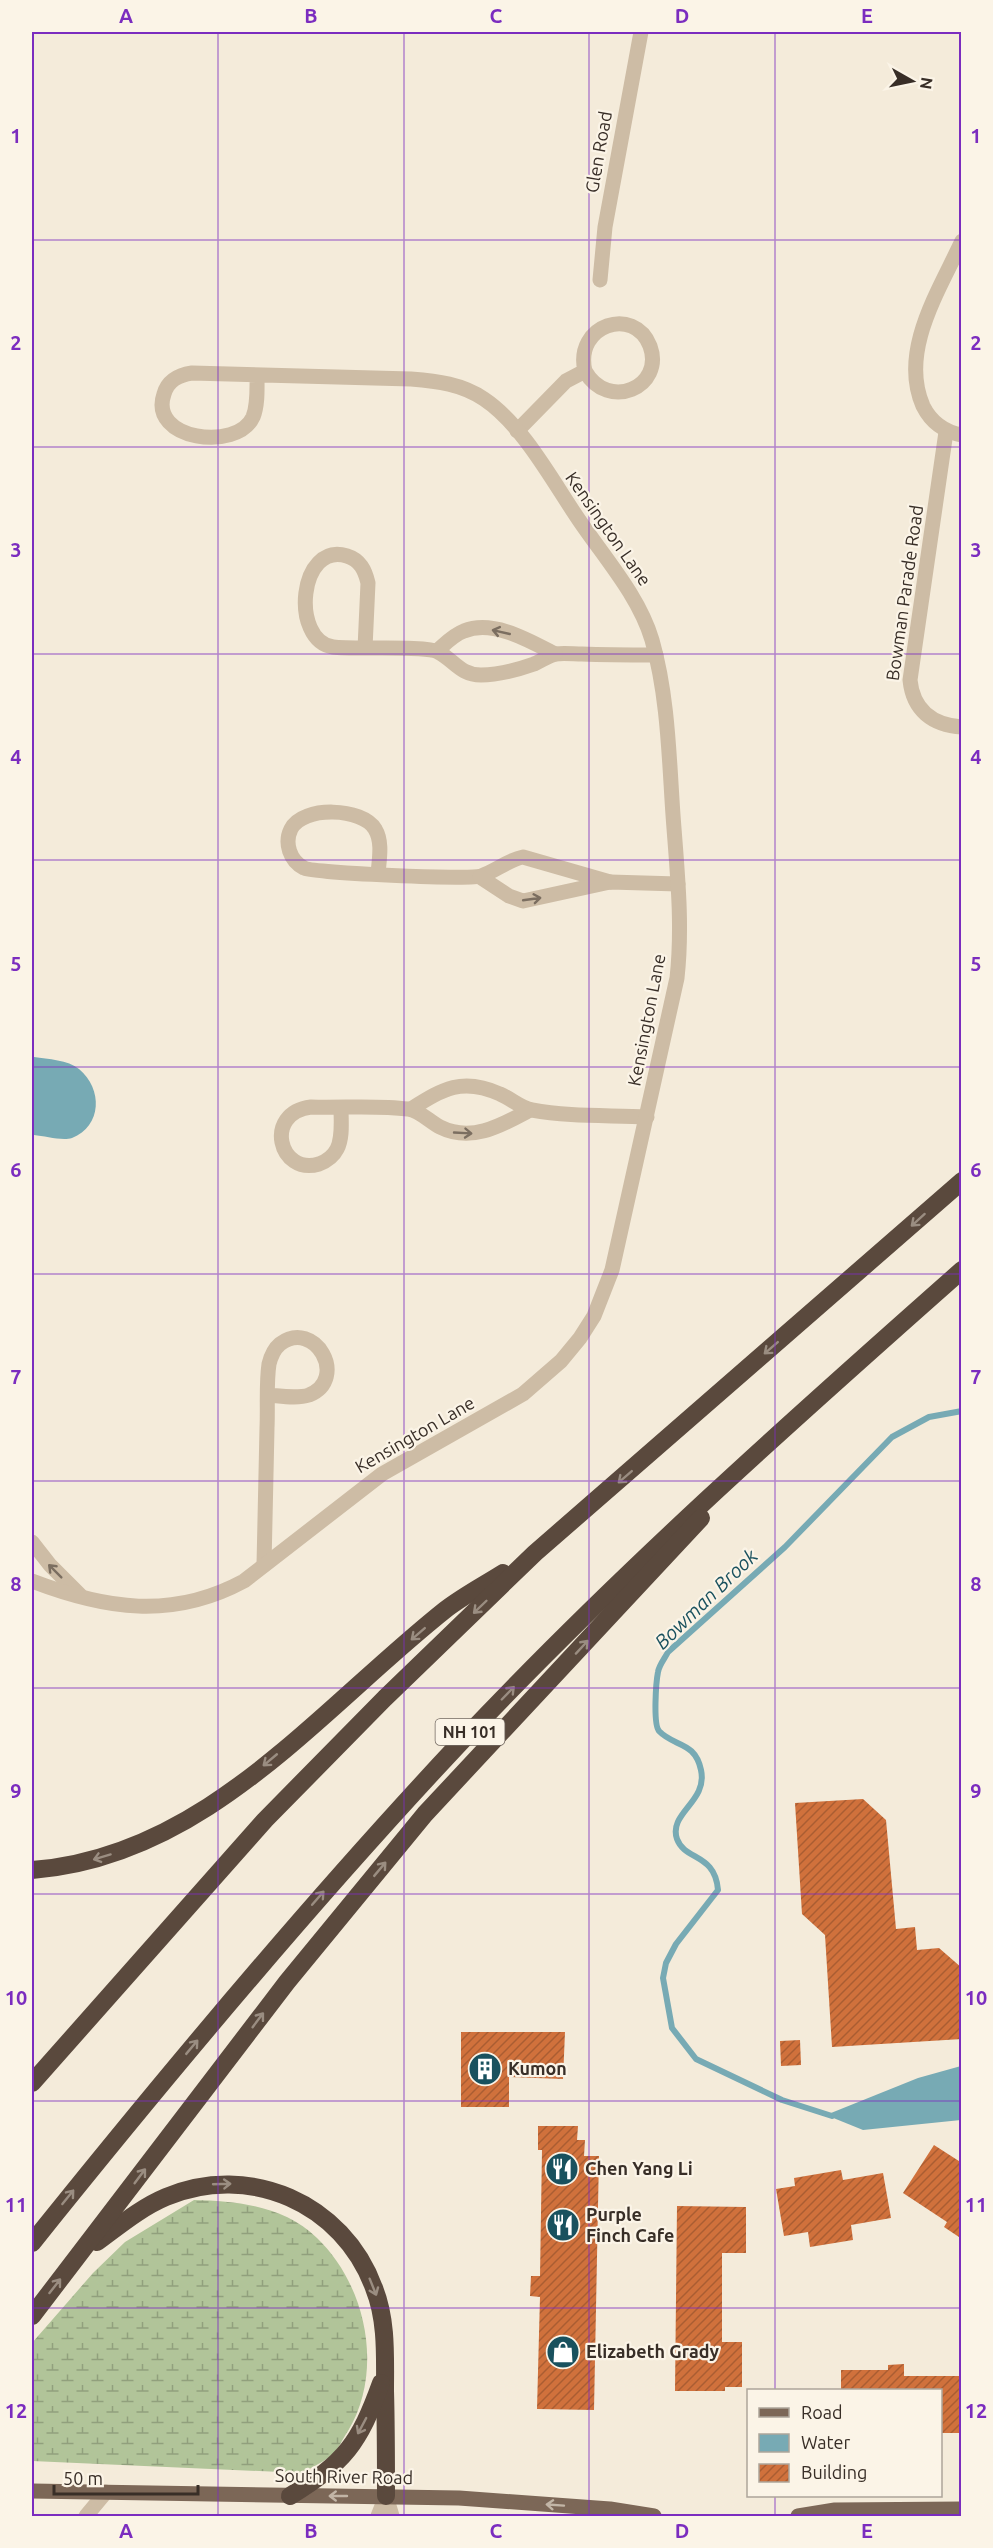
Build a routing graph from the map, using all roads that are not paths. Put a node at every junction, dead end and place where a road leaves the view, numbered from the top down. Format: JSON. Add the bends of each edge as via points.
{"nodes":[{"id":1,"x":641,"y":32,"type":"edge"},
{"id":2,"x":962,"y":241,"type":"edge"},
{"id":3,"x":600,"y":280,"type":"dead end"},
{"id":4,"x":585,"y":370,"type":"junction"},
{"id":5,"x":257,"y":375,"type":"junction"},
{"id":6,"x":517,"y":431,"type":"junction"},
{"id":7,"x":954,"y":434,"type":"edge"},
{"id":8,"x":365,"y":648,"type":"junction"},
{"id":9,"x":437,"y":651,"type":"junction"},
{"id":10,"x":555,"y":654,"type":"junction"},
{"id":11,"x":656,"y":655,"type":"junction"},
{"id":12,"x":962,"y":727,"type":"edge"},
{"id":13,"x":378,"y":874,"type":"junction"},
{"id":14,"x":480,"y":877,"type":"junction"},
{"id":15,"x":610,"y":882,"type":"junction"},
{"id":16,"x":678,"y":884,"type":"junction"},
{"id":17,"x":341,"y":1108,"type":"junction"},
{"id":18,"x":411,"y":1109,"type":"junction"},
{"id":19,"x":530,"y":1110,"type":"junction"},
{"id":20,"x":647,"y":1117,"type":"junction"},
{"id":21,"x":962,"y":1180,"type":"edge"},
{"id":22,"x":962,"y":1270,"type":"edge"},
{"id":23,"x":268,"y":1395,"type":"junction"},
{"id":24,"x":744,"y":1462,"type":"junction"},
{"id":25,"x":32,"y":1542,"type":"edge"},
{"id":26,"x":535,"y":1553,"type":"junction"},
{"id":27,"x":264,"y":1565,"type":"junction"},
{"id":28,"x":32,"y":1581,"type":"edge"},
{"id":29,"x":82,"y":1597,"type":"junction"},
{"id":30,"x":32,"y":1870,"type":"edge"},
{"id":31,"x":32,"y":2083,"type":"edge"},
{"id":32,"x":32,"y":2243,"type":"edge"},
{"id":33,"x":79,"y":2256,"type":"junction"},
{"id":34,"x":32,"y":2316,"type":"edge"},
{"id":35,"x":385,"y":2373,"type":"junction"},
{"id":36,"x":32,"y":2491,"type":"edge"},
{"id":37,"x":106,"y":2492,"type":"junction"},
{"id":38,"x":290,"y":2496,"type":"junction"},
{"id":39,"x":386,"y":2496,"type":"junction"},
{"id":40,"x":962,"y":2509,"type":"edge"},
{"id":41,"x":86,"y":2517,"type":"edge"},
{"id":42,"x":378,"y":2517,"type":"edge"},
{"id":43,"x":392,"y":2517,"type":"edge"},
{"id":44,"x":654,"y":2517,"type":"edge"},
{"id":45,"x":798,"y":2517,"type":"edge"}],
"edges":[{"from":1,"to":3,"type":"street","name":"Glen Road","via":[[605,227]]},
{"from":2,"to":7,"type":"street","name":"Bowman Parade Road","via":[[925,323],[914,371],[927,413]]},
{"from":4,"to":4,"type":"street","via":[[586,344],[605,326],[631,327],[650,346],[649,372],[630,390],[604,390]]},
{"from":4,"to":6,"type":"street","via":[[566,381]]},
{"from":5,"to":5,"type":"street","name":"Kensington Lane","via":[[182,375],[167,386],[161,405],[164,415],[177,430],[187,434],[220,436],[240,431],[254,416]]},
{"from":5,"to":6,"type":"street","name":"Kensington Lane","via":[[435,381],[469,390],[485,399]]},
{"from":6,"to":11,"type":"street","name":"Kensington Lane","via":[[635,602]]},
{"from":7,"to":12,"type":"street","name":"Bowman Parade Road","via":[[910,680],[912,696],[927,717]]},
{"from":8,"to":8,"type":"street","via":[[325,645],[310,632],[308,580],[310,572],[324,558],[352,558],[366,573]]},
{"from":8,"to":9,"type":"street"},
{"from":9,"to":10,"type":"street","via":[[473,675],[515,670]]},
{"from":10,"to":9,"type":"street","one_way":true,"via":[[517,636],[475,628],[456,634]]},
{"from":10,"to":11,"type":"street"},
{"from":11,"to":16,"type":"street","name":"Kensington Lane","via":[[668,734]]},
{"from":13,"to":13,"type":"street","via":[[305,870],[291,857],[291,829],[306,815],[316,812],[362,817],[379,837]]},
{"from":13,"to":14,"type":"street"},
{"from":14,"to":15,"type":"street","one_way":true,"via":[[523,901]]},
{"from":14,"to":15,"type":"street","via":[[523,856]]},
{"from":15,"to":16,"type":"street"},
{"from":16,"to":20,"type":"street","name":"Kensington Lane","via":[[682,939],[677,978]]},
{"from":17,"to":17,"type":"street","via":[[311,1107],[293,1112],[282,1127],[288,1155],[304,1165],[332,1157],[340,1138]]},
{"from":17,"to":18,"type":"street"},
{"from":18,"to":19,"type":"street","via":[[447,1088],[469,1085],[501,1094]]},
{"from":18,"to":19,"type":"street","one_way":true,"via":[[440,1127],[469,1134],[494,1129]]},
{"from":19,"to":20,"type":"street"},
{"from":20,"to":27,"type":"street","name":"Kensington Lane","via":[[605,1293],[590,1323],[564,1359],[523,1394],[361,1489]]},
{"from":21,"to":26,"type":"highway","one_way":true},
{"from":22,"to":24,"type":"highway","number":"NH 101"},
{"from":23,"to":23,"type":"street","via":[[269,1365],[277,1347],[294,1338],[304,1338],[320,1347],[328,1365],[317,1390],[299,1397]]},
{"from":23,"to":27,"type":"street"},
{"from":32,"to":24,"type":"highway","number":"NH 101","one_way":true,"via":[[266,1958],[391,1817],[527,1673]]},
{"from":33,"to":24,"type":"highway","one_way":true,"via":[[287,1982],[425,1814],[696,1524]]},
{"from":29,"to":25,"type":"street","one_way":true},
{"from":26,"to":30,"type":"highway","one_way":true,"via":[[447,1609],[284,1749],[204,1811],[126,1850],[56,1868]]},
{"from":26,"to":31,"type":"highway","one_way":true,"via":[[384,1698],[265,1820]]},
{"from":27,"to":29,"type":"street","name":"Kensington Lane","via":[[223,1592],[175,1605],[128,1606]]},
{"from":28,"to":29,"type":"street","name":"Kensington Lane"},
{"from":34,"to":33,"type":"highway","one_way":true},
{"from":33,"to":35,"type":"highway","one_way":true,"via":[[139,2211],[167,2197],[209,2185],[242,2184],[273,2191],[301,2202],[330,2222],[355,2250],[374,2288],[382,2320]]},
{"from":35,"to":38,"type":"highway","one_way":true,"via":[[373,2407],[344,2456],[327,2473]]},
{"from":35,"to":39,"type":"highway"},
{"from":36,"to":37,"type":"main road","name":"South River Road"},
{"from":37,"to":38,"type":"main road","name":"South River Road"},
{"from":37,"to":41,"type":"street"},
{"from":39,"to":38,"type":"main road","name":"South River Road","one_way":true},
{"from":39,"to":42,"type":"street"},
{"from":39,"to":43,"type":"street"},
{"from":44,"to":39,"type":"main road","name":"South River Road","one_way":true,"via":[[588,2507]]},
{"from":40,"to":45,"type":"main road","via":[[835,2510]]}]}
